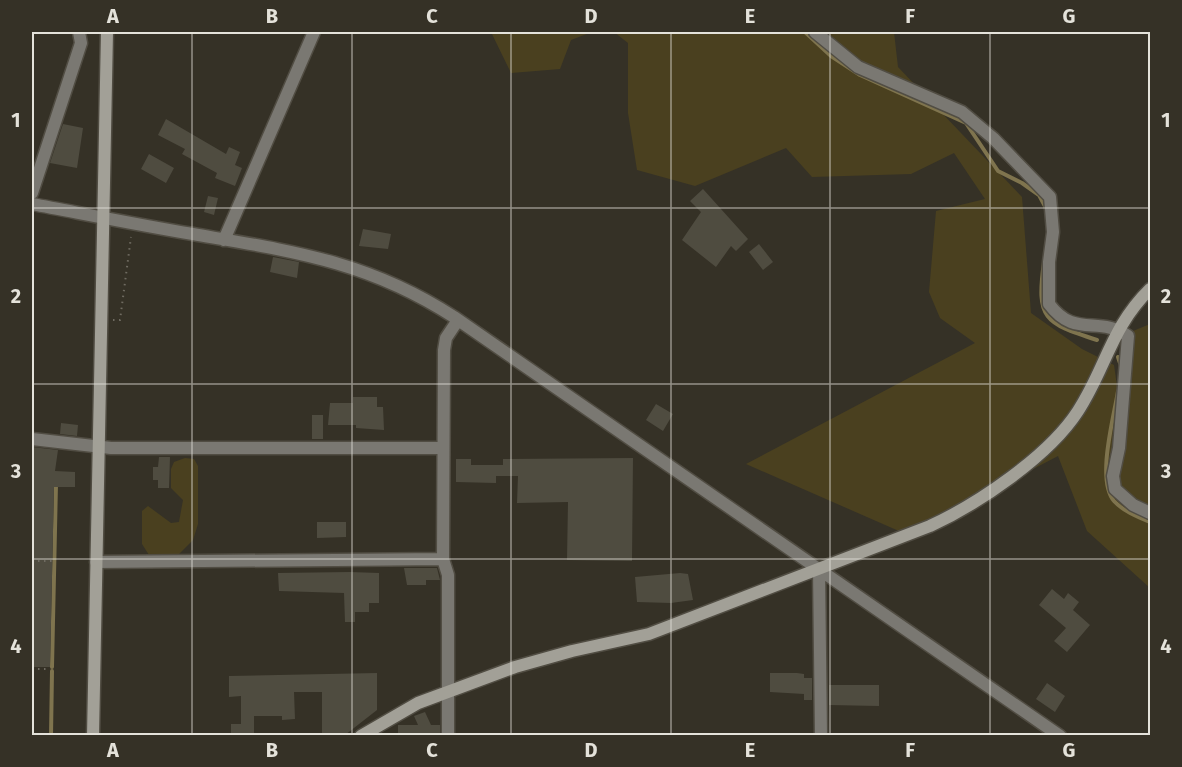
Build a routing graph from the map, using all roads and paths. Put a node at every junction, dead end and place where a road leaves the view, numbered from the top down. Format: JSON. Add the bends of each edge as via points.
{"nodes":[{"id":1,"x":79,"y":32,"type":"edge"},
{"id":2,"x":106,"y":32,"type":"edge"},
{"id":3,"x":314,"y":32,"type":"edge"},
{"id":4,"x":815,"y":32,"type":"edge"},
{"id":5,"x":32,"y":193,"type":"edge"},
{"id":6,"x":32,"y":204,"type":"edge"},
{"id":7,"x":103,"y":218,"type":"junction"},
{"id":8,"x":133,"y":224,"type":"junction"},
{"id":9,"x":224,"y":240,"type":"junction"},
{"id":10,"x":1150,"y":289,"type":"edge"},
{"id":11,"x":101,"y":319,"type":"junction"},
{"id":12,"x":458,"y":320,"type":"junction"},
{"id":13,"x":1118,"y":329,"type":"junction"},
{"id":14,"x":32,"y":439,"type":"edge"},
{"id":15,"x":98,"y":447,"type":"junction"},
{"id":16,"x":443,"y":448,"type":"junction"},
{"id":17,"x":1150,"y":513,"type":"edge"},
{"id":18,"x":443,"y":559,"type":"junction"},
{"id":19,"x":32,"y":561,"type":"edge"},
{"id":20,"x":52,"y":561,"type":"dead end"},
{"id":21,"x":96,"y":562,"type":"junction"},
{"id":22,"x":819,"y":569,"type":"junction"},
{"id":23,"x":32,"y":669,"type":"edge"},
{"id":24,"x":50,"y":669,"type":"dead end"},
{"id":25,"x":448,"y":692,"type":"junction"},
{"id":26,"x":93,"y":735,"type":"edge"},
{"id":27,"x":361,"y":735,"type":"edge"},
{"id":28,"x":448,"y":735,"type":"edge"},
{"id":29,"x":821,"y":735,"type":"edge"},
{"id":30,"x":1060,"y":735,"type":"edge"}],
"edges":[{"from":1,"to":5,"type":"street","via":[[81,43]]},
{"from":2,"to":7,"type":"street"},
{"from":3,"to":9,"type":"street"},
{"from":4,"to":13,"type":"street","via":[[858,67],[962,112],[1000,145],[1050,197],[1053,232],[1049,304],[1067,323]]},
{"from":6,"to":7,"type":"street"},
{"from":7,"to":8,"type":"street"},
{"from":7,"to":11,"type":"street"},
{"from":8,"to":9,"type":"street"},
{"from":8,"to":11,"type":"path","via":[[120,320]]},
{"from":9,"to":12,"type":"street","via":[[352,266],[415,293]]},
{"from":10,"to":13,"type":"street"},
{"from":11,"to":15,"type":"street"},
{"from":12,"to":16,"type":"street","via":[[446,338],[444,350]]},
{"from":12,"to":22,"type":"street"},
{"from":13,"to":17,"type":"street","via":[[1128,336],[1129,345],[1113,476],[1115,489],[1133,505]]},
{"from":13,"to":22,"type":"street","via":[[1079,410],[1051,443],[1025,464],[951,516]]},
{"from":14,"to":15,"type":"street"},
{"from":15,"to":16,"type":"street"},
{"from":15,"to":21,"type":"street"},
{"from":16,"to":18,"type":"street"},
{"from":18,"to":21,"type":"street"},
{"from":18,"to":25,"type":"street","via":[[448,575]]},
{"from":19,"to":20,"type":"path"},
{"from":21,"to":26,"type":"street"},
{"from":22,"to":25,"type":"street","via":[[649,634],[534,661]]},
{"from":22,"to":29,"type":"street"},
{"from":22,"to":30,"type":"street"},
{"from":23,"to":24,"type":"path"},
{"from":25,"to":27,"type":"street","via":[[402,711]]},
{"from":25,"to":28,"type":"street"}]}
